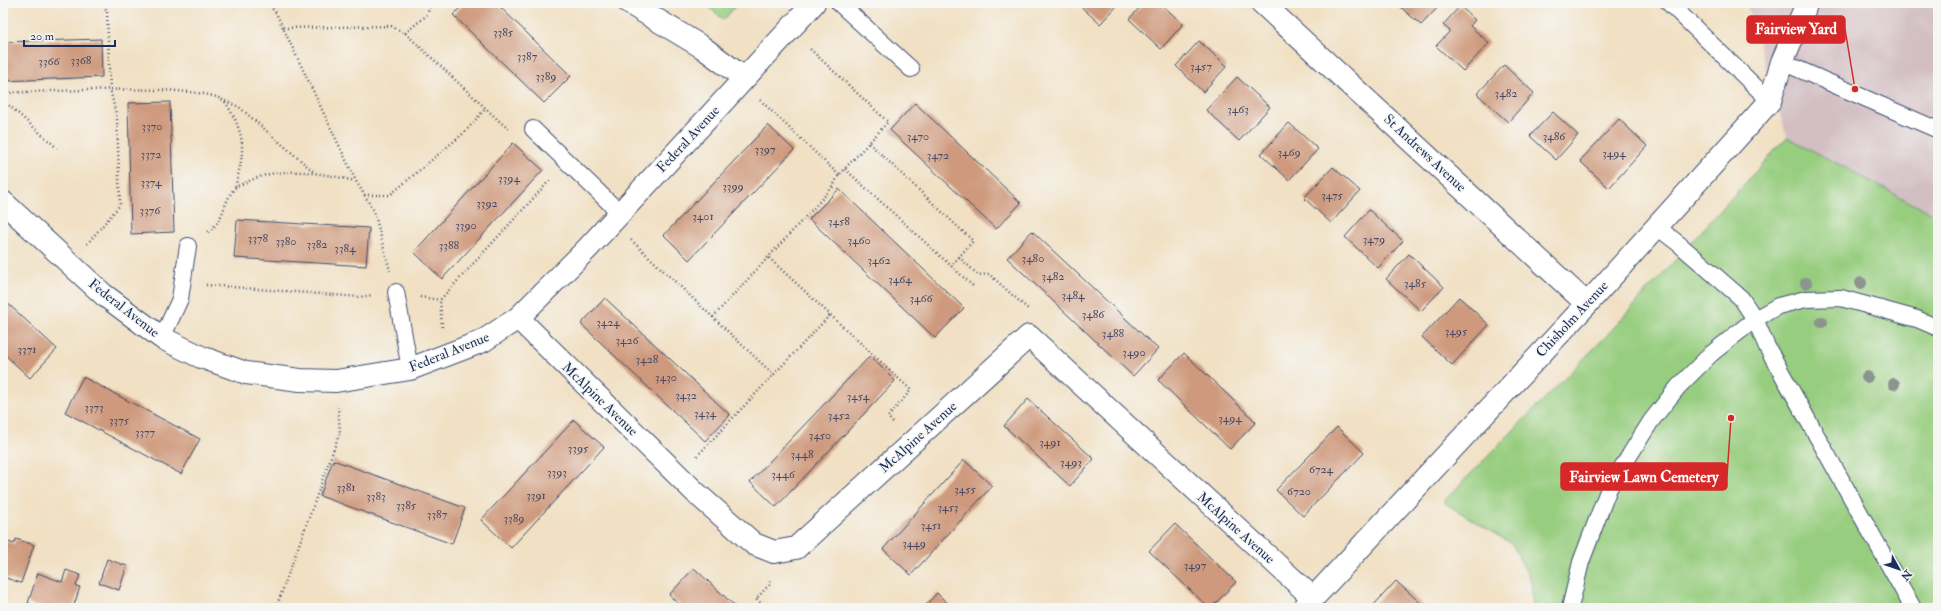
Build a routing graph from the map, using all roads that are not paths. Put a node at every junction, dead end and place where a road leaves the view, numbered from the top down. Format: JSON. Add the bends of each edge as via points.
{"nodes":[{"id":1,"x":629,"y":3,"type":"edge"},
{"id":2,"x":814,"y":3,"type":"edge"},
{"id":3,"x":839,"y":3,"type":"edge"},
{"id":4,"x":1262,"y":3,"type":"edge"},
{"id":5,"x":1669,"y":3,"type":"edge"},
{"id":6,"x":1804,"y":6,"type":"edge"},
{"id":7,"x":1782,"y":62,"type":"junction"},
{"id":8,"x":911,"y":69,"type":"dead end"},
{"id":9,"x":744,"y":78,"type":"junction"},
{"id":10,"x":1770,"y":101,"type":"junction"},
{"id":11,"x":533,"y":129,"type":"road end"},
{"id":12,"x":1938,"y":130,"type":"edge"},
{"id":13,"x":3,"y":202,"type":"edge"},
{"id":14,"x":616,"y":217,"type":"junction"},
{"id":15,"x":1657,"y":227,"type":"junction"},
{"id":16,"x":188,"y":246,"type":"road end"},
{"id":17,"x":396,"y":292,"type":"road end"},
{"id":18,"x":1587,"y":304,"type":"junction"},
{"id":19,"x":518,"y":318,"type":"junction"},
{"id":20,"x":1755,"y":319,"type":"junction"},
{"id":21,"x":1938,"y":328,"type":"edge"},
{"id":22,"x":162,"y":338,"type":"junction"},
{"id":23,"x":410,"y":370,"type":"junction"},
{"id":24,"x":1309,"y":603,"type":"edge"},
{"id":25,"x":1570,"y":608,"type":"edge"},
{"id":26,"x":1913,"y":608,"type":"edge"}],
"edges":[{"from":1,"to":9,"type":"street","via":[[702,47]]},
{"from":2,"to":9,"type":"street","name":"Federal Avenue"},
{"from":3,"to":8,"type":"lane"},
{"from":4,"to":18,"type":"street","name":"St Andrews Avenue"},
{"from":5,"to":10,"type":"lane"},
{"from":6,"to":7,"type":"street","name":"Chisholm Avenue"},
{"from":7,"to":10,"type":"street","name":"Chisholm Avenue"},
{"from":7,"to":12,"type":"lane"},
{"from":9,"to":14,"type":"street","name":"Federal Avenue"},
{"from":10,"to":15,"type":"street","name":"Chisholm Avenue"},
{"from":11,"to":14,"type":"lane"},
{"from":13,"to":22,"type":"street","name":"Federal Avenue","via":[[104,295]]},
{"from":14,"to":19,"type":"street","name":"Federal Avenue"},
{"from":15,"to":18,"type":"street","name":"Chisholm Avenue"},
{"from":15,"to":20,"type":"lane","via":[[1741,298]]},
{"from":16,"to":22,"type":"lane","via":[[180,299]]},
{"from":17,"to":23,"type":"lane"},
{"from":18,"to":24,"type":"street","name":"Chisholm Avenue"},
{"from":19,"to":23,"type":"street","name":"Federal Avenue","via":[[483,341]]},
{"from":19,"to":24,"type":"street","name":"McAlpine Avenue","via":[[679,476],[754,544],[774,552],[796,548],[1029,336]]},
{"from":20,"to":21,"type":"lane","via":[[1778,306],[1806,299],[1840,298],[1917,319]]},
{"from":20,"to":25,"type":"lane","via":[[1710,354],[1651,421],[1609,488],[1581,562]]},
{"from":20,"to":26,"type":"lane","via":[[1767,347]]},
{"from":22,"to":23,"type":"street","name":"Federal Avenue","via":[[201,358],[246,373],[300,380],[336,381]]}]}
